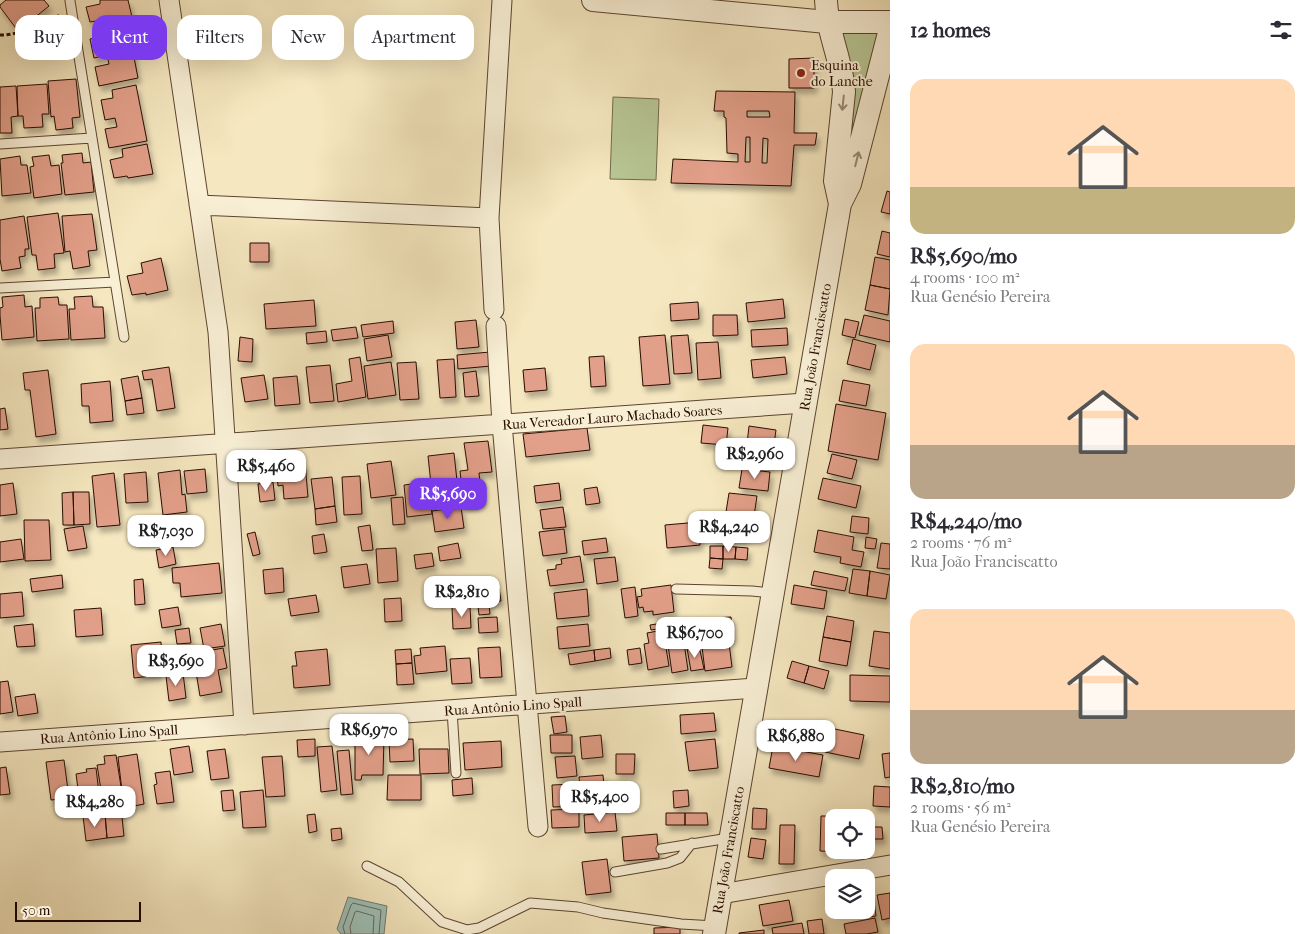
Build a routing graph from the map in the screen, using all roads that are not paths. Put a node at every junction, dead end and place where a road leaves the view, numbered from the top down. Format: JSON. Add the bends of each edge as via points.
{"nodes":[{"id":1,"x":169,"y":0,"type":"edge"},
{"id":2,"x":502,"y":0,"type":"edge"},
{"id":3,"x":593,"y":0,"type":"edge"},
{"id":4,"x":70,"y":1,"type":"edge"},
{"id":5,"x":826,"y":11,"type":"edge"},
{"id":6,"x":890,"y":22,"type":"edge"},
{"id":7,"x":890,"y":29,"type":"edge"},
{"id":8,"x":92,"y":138,"type":"junction"},
{"id":9,"x":0,"y":144,"type":"edge"},
{"id":10,"x":840,"y":204,"type":"junction"},
{"id":11,"x":199,"y":205,"type":"junction"},
{"id":12,"x":488,"y":218,"type":"junction"},
{"id":13,"x":115,"y":282,"type":"junction"},
{"id":14,"x":0,"y":288,"type":"edge"},
{"id":15,"x":124,"y":337,"type":"dead end"},
{"id":16,"x":805,"y":403,"type":"junction"},
{"id":17,"x":502,"y":424,"type":"junction"},
{"id":18,"x":225,"y":444,"type":"junction"},
{"id":19,"x":0,"y":460,"type":"edge"},
{"id":20,"x":676,"y":589,"type":"dead end"},
{"id":21,"x":772,"y":593,"type":"junction"},
{"id":22,"x":756,"y":688,"type":"junction"},
{"id":23,"x":527,"y":705,"type":"junction"},
{"id":24,"x":452,"y":710,"type":"junction"},
{"id":25,"x":244,"y":725,"type":"junction"},
{"id":26,"x":0,"y":742,"type":"edge"},
{"id":27,"x":456,"y":773,"type":"dead end"},
{"id":28,"x":538,"y":826,"type":"dead end"},
{"id":29,"x":731,"y":837,"type":"junction"},
{"id":30,"x":692,"y":843,"type":"junction"},
{"id":31,"x":661,"y":849,"type":"dead end"},
{"id":32,"x":890,"y":865,"type":"edge"},
{"id":33,"x":367,"y":866,"type":"dead end"},
{"id":34,"x":615,"y":872,"type":"dead end"},
{"id":35,"x":721,"y":894,"type":"junction"},
{"id":36,"x":714,"y":930,"type":"edge"}],
"edges":[{"from":1,"to":11,"type":"street"},
{"from":2,"to":12,"type":"street"},
{"from":3,"to":5,"type":"street"},
{"from":4,"to":8,"type":"lane"},
{"from":5,"to":6,"type":"street"},
{"from":5,"to":10,"type":"street","name":"Rua João Franciscatto","one_way":true,"via":[[844,81],[835,181]]},
{"from":10,"to":7,"type":"street","name":"Rua João Franciscatto","one_way":true,"via":[[850,184]]},
{"from":8,"to":9,"type":"lane"},
{"from":8,"to":13,"type":"lane"},
{"from":10,"to":16,"type":"street","name":"Rua João Franciscatto"},
{"from":11,"to":12,"type":"street"},
{"from":11,"to":18,"type":"street","via":[[218,332]]},
{"from":12,"to":17,"type":"street"},
{"from":13,"to":14,"type":"lane"},
{"from":13,"to":15,"type":"lane"},
{"from":16,"to":17,"type":"street","name":"Rua Vereador Lauro Machado Soares"},
{"from":16,"to":21,"type":"street","name":"Rua João Franciscatto"},
{"from":17,"to":18,"type":"street","name":"Rua Vereador Lauro Machado Soares"},
{"from":17,"to":23,"type":"street"},
{"from":18,"to":19,"type":"street","name":"Rua Vereador Lauro Machado Soares"},
{"from":18,"to":25,"type":"street"},
{"from":20,"to":21,"type":"lane"},
{"from":21,"to":22,"type":"street","name":"Rua João Franciscatto"},
{"from":22,"to":23,"type":"street","name":"Rua Antônio Lino Spall"},
{"from":22,"to":29,"type":"street","name":"Rua João Franciscatto"},
{"from":23,"to":24,"type":"street","name":"Rua Antônio Lino Spall"},
{"from":23,"to":28,"type":"street"},
{"from":24,"to":25,"type":"street","name":"Rua Antônio Lino Spall"},
{"from":24,"to":27,"type":"lane"},
{"from":25,"to":26,"type":"street","name":"Rua Antônio Lino Spall"},
{"from":29,"to":30,"type":"lane"},
{"from":29,"to":35,"type":"street","name":"Rua João Franciscatto"},
{"from":30,"to":31,"type":"lane"},
{"from":30,"to":34,"type":"lane","via":[[680,858],[666,864]]},
{"from":32,"to":35,"type":"street"},
{"from":33,"to":36,"type":"lane","via":[[399,882],[442,922],[467,930],[530,904],[578,907]]},
{"from":35,"to":36,"type":"street","name":"Rua João Franciscatto"}]}
